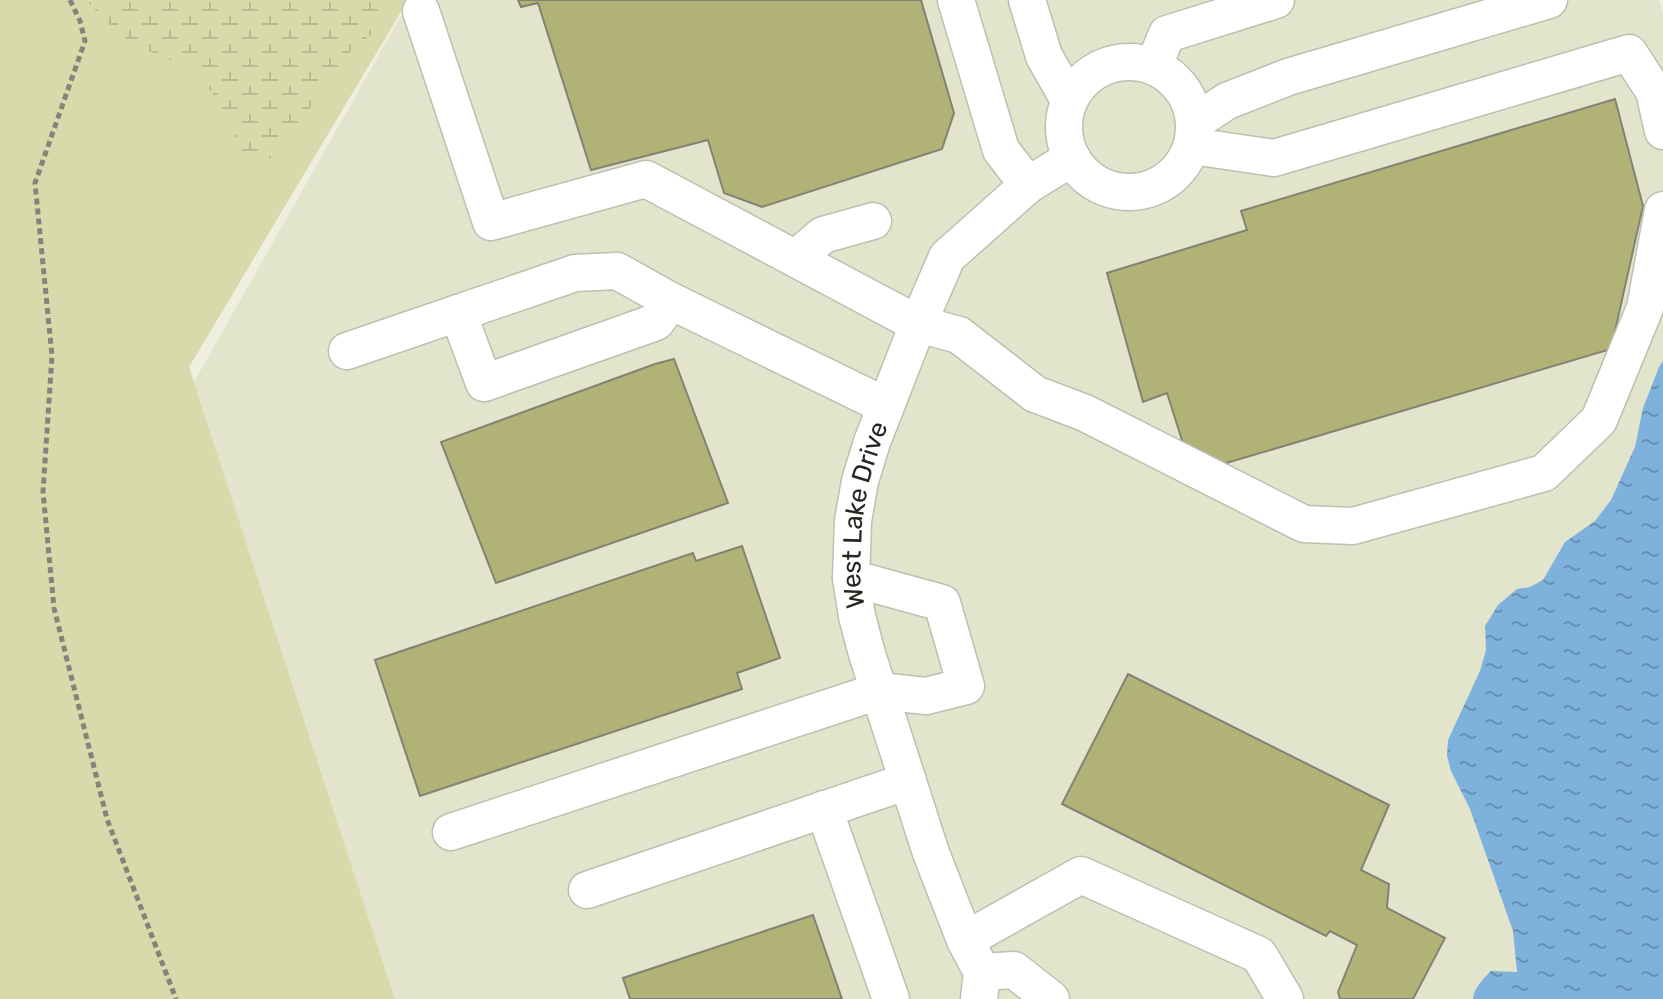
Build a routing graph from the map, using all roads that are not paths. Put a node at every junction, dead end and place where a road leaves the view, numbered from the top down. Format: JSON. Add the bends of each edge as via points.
{"nodes":[{"id":1,"x":956,"y":0,"type":"edge"},
{"id":2,"x":1027,"y":0,"type":"edge"},
{"id":3,"x":1276,"y":0,"type":"edge"},
{"id":4,"x":1549,"y":0,"type":"edge"},
{"id":5,"x":421,"y":11,"type":"dead end"},
{"id":6,"x":1453,"y":14,"type":"edge"},
{"id":7,"x":1154,"y":65,"type":"junction"},
{"id":8,"x":1069,"y":100,"type":"junction"},
{"id":9,"x":1663,"y":131,"type":"edge"},
{"id":10,"x":1193,"y":134,"type":"junction"},
{"id":11,"x":1072,"y":158,"type":"junction"},
{"id":12,"x":1028,"y":185,"type":"junction"},
{"id":13,"x":1663,"y":210,"type":"edge"},
{"id":14,"x":873,"y":221,"type":"dead end"},
{"id":15,"x":796,"y":258,"type":"junction"},
{"id":16,"x":671,"y":301,"type":"junction"},
{"id":17,"x":458,"y":313,"type":"junction"},
{"id":18,"x":918,"y":324,"type":"junction"},
{"id":19,"x":347,"y":351,"type":"dead end"},
{"id":20,"x":886,"y":406,"type":"junction"},
{"id":21,"x":851,"y":578,"type":"junction"},
{"id":22,"x":879,"y":691,"type":"junction"},
{"id":23,"x":908,"y":781,"type":"junction"},
{"id":24,"x":824,"y":809,"type":"junction"},
{"id":25,"x":451,"y":832,"type":"dead end"},
{"id":26,"x":587,"y":890,"type":"dead end"},
{"id":27,"x":965,"y":940,"type":"junction"},
{"id":28,"x":981,"y":985,"type":"edge"},
{"id":29,"x":891,"y":999,"type":"edge"},
{"id":30,"x":1051,"y":999,"type":"edge"},
{"id":31,"x":1285,"y":999,"type":"edge"}],
"edges":[{"from":1,"to":12,"type":"street","via":[[1001,150]]},
{"from":2,"to":8,"type":"street","via":[[1044,56]]},
{"from":3,"to":7,"type":"street","via":[[1167,34]]},
{"from":4,"to":6,"type":"street"},
{"from":5,"to":15,"type":"street","via":[[491,222],[646,179]]},
{"from":6,"to":10,"type":"street","via":[[1227,101]]},
{"from":7,"to":8,"type":"street","via":[[1114,62],[1095,70]]},
{"from":7,"to":10,"type":"street","via":[[1182,88],[1191,104]]},
{"from":8,"to":11,"type":"street","via":[[1064,139]]},
{"from":9,"to":10,"type":"street","via":[[1654,91],[1629,53],[1274,158]]},
{"from":10,"to":11,"type":"street","via":[[1182,166],[1146,190],[1103,187],[1085,176]]},
{"from":11,"to":12,"type":"street","name":"West Lake Drive"},
{"from":12,"to":18,"type":"street","name":"West Lake Drive","via":[[947,257]]},
{"from":13,"to":18,"type":"street","via":[[1645,308],[1599,420],[1544,473],[1353,526],[1304,524],[1085,413],[1035,394],[959,335]]},
{"from":14,"to":15,"type":"street","via":[[823,235]]},
{"from":15,"to":18,"type":"street"},
{"from":16,"to":17,"type":"street","via":[[617,271],[575,273]]},
{"from":16,"to":17,"type":"street","via":[[656,322],[484,383]]},
{"from":16,"to":20,"type":"street"},
{"from":17,"to":19,"type":"street"},
{"from":18,"to":20,"type":"street","name":"West Lake Drive"},
{"from":20,"to":21,"type":"street","name":"West Lake Drive","via":[[860,481]]},
{"from":21,"to":22,"type":"street","name":"West Lake Drive"},
{"from":21,"to":22,"type":"street","via":[[942,603],[966,686],[926,696]]},
{"from":22,"to":23,"type":"street","name":"West Lake Drive"},
{"from":22,"to":25,"type":"street"},
{"from":23,"to":24,"type":"street"},
{"from":23,"to":27,"type":"street","name":"West Lake Drive"},
{"from":24,"to":26,"type":"street"},
{"from":24,"to":29,"type":"street"},
{"from":27,"to":28,"type":"street","name":"West Lake Drive"},
{"from":27,"to":31,"type":"street","via":[[1081,875],[1259,955]]},
{"from":28,"to":30,"type":"street","name":"West Lake Drive","via":[[1014,970]]}]}
